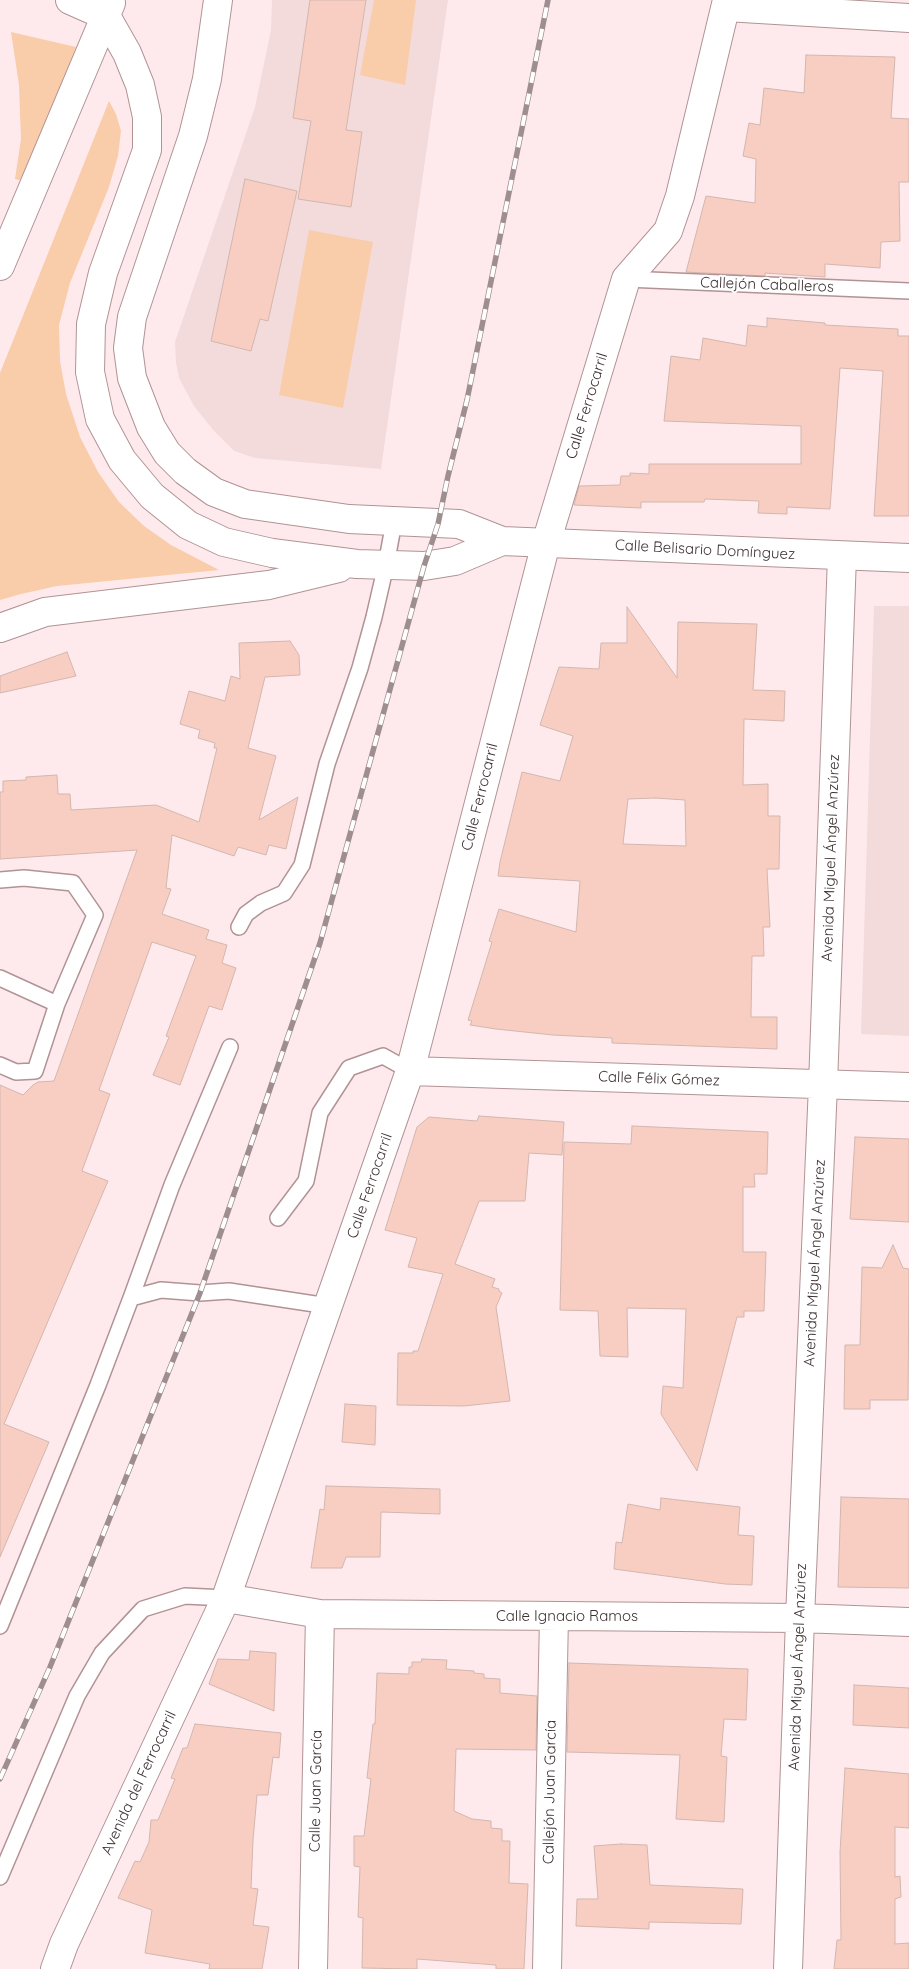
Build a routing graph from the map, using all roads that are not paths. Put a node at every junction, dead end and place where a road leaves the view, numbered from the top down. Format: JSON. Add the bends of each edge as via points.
{"nodes":[{"id":1,"x":70,"y":0,"type":"edge"},
{"id":2,"x":218,"y":0,"type":"edge"},
{"id":3,"x":727,"y":4,"type":"edge"},
{"id":4,"x":109,"y":8,"type":"edge"},
{"id":5,"x":909,"y":18,"type":"edge"},
{"id":6,"x":0,"y":266,"type":"edge"},
{"id":7,"x":626,"y":279,"type":"junction"},
{"id":8,"x":909,"y":291,"type":"edge"},
{"id":9,"x":394,"y":522,"type":"junction"},
{"id":10,"x":502,"y":541,"type":"junction"},
{"id":11,"x":546,"y":543,"type":"junction"},
{"id":12,"x":842,"y":556,"type":"junction"},
{"id":13,"x":909,"y":558,"type":"edge"},
{"id":14,"x":357,"y":564,"type":"junction"},
{"id":15,"x":386,"y":565,"type":"junction"},
{"id":16,"x":0,"y":628,"type":"edge"},
{"id":17,"x":0,"y":880,"type":"edge"},
{"id":18,"x":239,"y":927,"type":"dead end"},
{"id":19,"x":0,"y":978,"type":"edge"},
{"id":20,"x":57,"y":1004,"type":"junction"},
{"id":21,"x":230,"y":1047,"type":"dead end"},
{"id":22,"x":0,"y":1065,"type":"edge"},
{"id":23,"x":410,"y":1071,"type":"junction"},
{"id":24,"x":823,"y":1085,"type":"junction"},
{"id":25,"x":909,"y":1087,"type":"edge"},
{"id":26,"x":278,"y":1218,"type":"dead end"},
{"id":27,"x":131,"y":1298,"type":"junction"},
{"id":28,"x":328,"y":1306,"type":"junction"},
{"id":29,"x":226,"y":1598,"type":"junction"},
{"id":30,"x":320,"y":1614,"type":"junction"},
{"id":31,"x":554,"y":1616,"type":"junction"},
{"id":32,"x":800,"y":1618,"type":"junction"},
{"id":33,"x":909,"y":1622,"type":"edge"},
{"id":34,"x":0,"y":1626,"type":"edge"},
{"id":35,"x":0,"y":1877,"type":"edge"},
{"id":36,"x":55,"y":1969,"type":"edge"},
{"id":37,"x":313,"y":1969,"type":"edge"},
{"id":38,"x":547,"y":1969,"type":"edge"},
{"id":39,"x":788,"y":1969,"type":"edge"}],
"edges":[{"from":1,"to":4,"type":"street"},
{"from":2,"to":9,"type":"street","via":[[193,136],[132,317],[128,348],[132,378],[151,427],[167,453],[214,492],[245,504]]},
{"from":3,"to":5,"type":"street"},
{"from":3,"to":7,"type":"street","name":"Calle Ferrocarril","via":[[680,196],[668,231]]},
{"from":4,"to":6,"type":"street"},
{"from":4,"to":14,"type":"street","via":[[140,85],[147,117],[147,150],[103,273],[91,324],[90,372],[100,419],[122,460],[152,496],[188,525],[224,542],[272,553]]},
{"from":7,"to":8,"type":"lane","name":"Callejón Caballeros"},
{"from":7,"to":11,"type":"street","name":"Calle Ferrocarril"},
{"from":9,"to":10,"type":"street","via":[[459,524]]},
{"from":9,"to":15,"type":"lane"},
{"from":10,"to":11,"type":"street","name":"Calle Belisario Domínguez"},
{"from":10,"to":15,"type":"street","via":[[455,561],[424,566]]},
{"from":11,"to":12,"type":"street","name":"Calle Belisario Domínguez"},
{"from":11,"to":23,"type":"street","name":"Calle Ferrocarril"},
{"from":12,"to":13,"type":"street","name":"Calle Belisario Domínguez"},
{"from":12,"to":24,"type":"street","name":"Avenida Miguel Ángel Anzúrez"},
{"from":14,"to":15,"type":"street"},
{"from":14,"to":16,"type":"street","via":[[269,584],[46,612]]},
{"from":15,"to":18,"type":"lane","via":[[360,668],[327,764],[302,865],[284,893],[246,914]]},
{"from":17,"to":20,"type":"lane","via":[[24,878],[73,883],[95,915]]},
{"from":19,"to":20,"type":"lane"},
{"from":20,"to":22,"type":"lane","via":[[35,1071],[16,1072]]},
{"from":21,"to":27,"type":"lane","via":[[172,1185]]},
{"from":23,"to":24,"type":"street","name":"Calle Félix Gómez"},
{"from":23,"to":26,"type":"lane","via":[[383,1056],[349,1068],[320,1113],[306,1181]]},
{"from":23,"to":28,"type":"street","name":"Calle Ferrocarril"},
{"from":24,"to":25,"type":"street","name":"Calle Félix Gómez"},
{"from":24,"to":32,"type":"street","name":"Avenida Miguel Ángel Anzúrez"},
{"from":27,"to":28,"type":"lane","via":[[161,1290],[229,1291]]},
{"from":27,"to":34,"type":"lane"},
{"from":28,"to":29,"type":"street","name":"Calle Ferrocarril"},
{"from":29,"to":30,"type":"street","name":"Calle Ignacio Ramos"},
{"from":29,"to":35,"type":"lane","via":[[185,1596],[143,1609],[102,1653],[77,1696]]},
{"from":29,"to":36,"type":"street","name":"Avenida del Ferrocarril"},
{"from":30,"to":31,"type":"street","name":"Calle Ignacio Ramos"},
{"from":30,"to":37,"type":"street","name":"Calle Juan García"},
{"from":31,"to":32,"type":"street","name":"Calle Ignacio Ramos"},
{"from":31,"to":38,"type":"street","name":"Callejón Juan García"},
{"from":32,"to":33,"type":"street","name":"Calle Ignacio Ramos"},
{"from":32,"to":39,"type":"street","name":"Avenida Miguel Ángel Anzúrez"}]}
